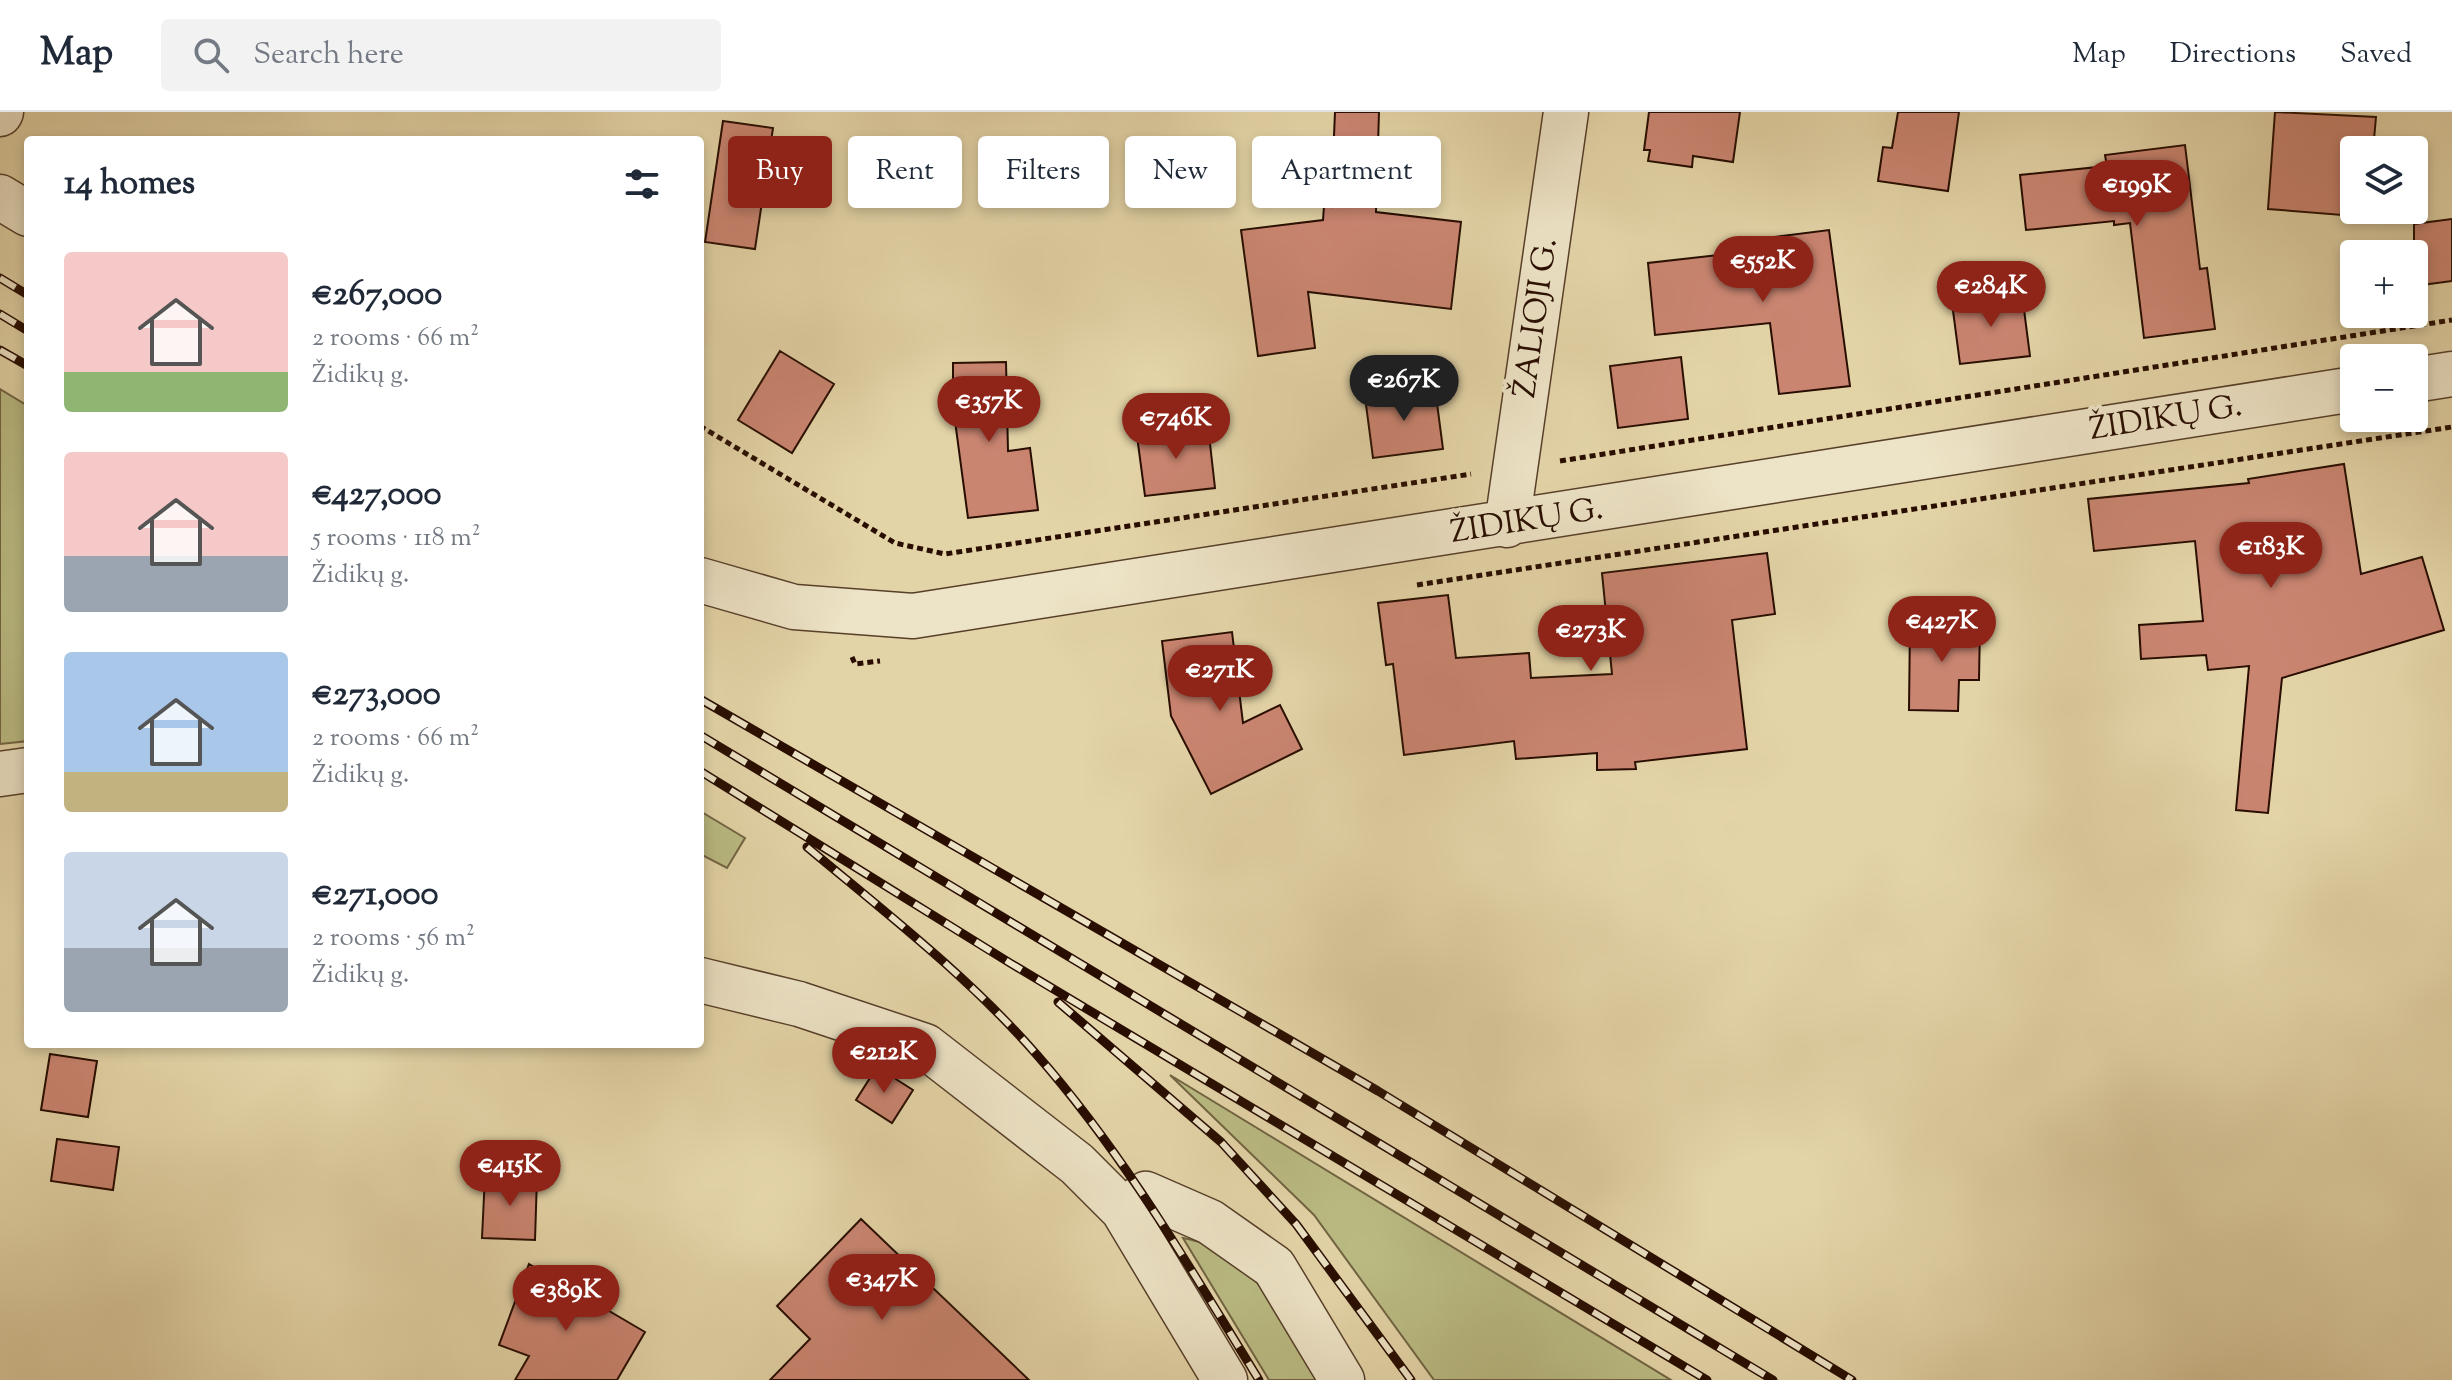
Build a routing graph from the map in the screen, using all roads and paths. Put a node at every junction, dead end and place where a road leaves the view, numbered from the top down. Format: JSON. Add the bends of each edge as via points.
{"nodes":[{"id":1,"x":1566,"y":112,"type":"edge"},
{"id":2,"x":0,"y":197,"type":"edge"},
{"id":3,"x":24,"y":212,"type":"edge"},
{"id":4,"x":2452,"y":320,"type":"edge"},
{"id":5,"x":2452,"y":374,"type":"edge"},
{"id":6,"x":2428,"y":378,"type":"edge"},
{"id":7,"x":2340,"y":391,"type":"edge"},
{"id":8,"x":704,"y":428,"type":"edge"},
{"id":9,"x":1516,"y":468,"type":"junction"},
{"id":10,"x":1507,"y":525,"type":"junction"},
{"id":11,"x":704,"y":581,"type":"edge"},
{"id":12,"x":24,"y":771,"type":"edge"},
{"id":13,"x":0,"y":774,"type":"edge"},
{"id":14,"x":704,"y":981,"type":"edge"},
{"id":15,"x":1123,"y":1210,"type":"junction"},
{"id":16,"x":1225,"y":1380,"type":"edge"},
{"id":17,"x":1342,"y":1380,"type":"edge"}],
"edges":[{"from":1,"to":9,"type":"street","name":"ŽALIOJI G."},
{"from":2,"to":3,"type":"street"},
{"from":4,"to":9,"type":"path"},
{"from":5,"to":6,"type":"street"},
{"from":7,"to":10,"type":"street","name":"ŽIDIKŲ G."},
{"from":8,"to":9,"type":"path","via":[[895,543],[945,554]]},
{"from":9,"to":10,"type":"street","name":"ŽALIOJI G."},
{"from":10,"to":11,"type":"street","name":"ŽIDIKŲ G.","via":[[913,616],[794,607]]},
{"from":12,"to":13,"type":"street"},
{"from":14,"to":15,"type":"street","via":[[799,1004],[925,1046],[1077,1164]]},
{"from":15,"to":16,"type":"street"},
{"from":15,"to":17,"type":"street","via":[[1146,1194],[1210,1222],[1274,1267]]}]}
